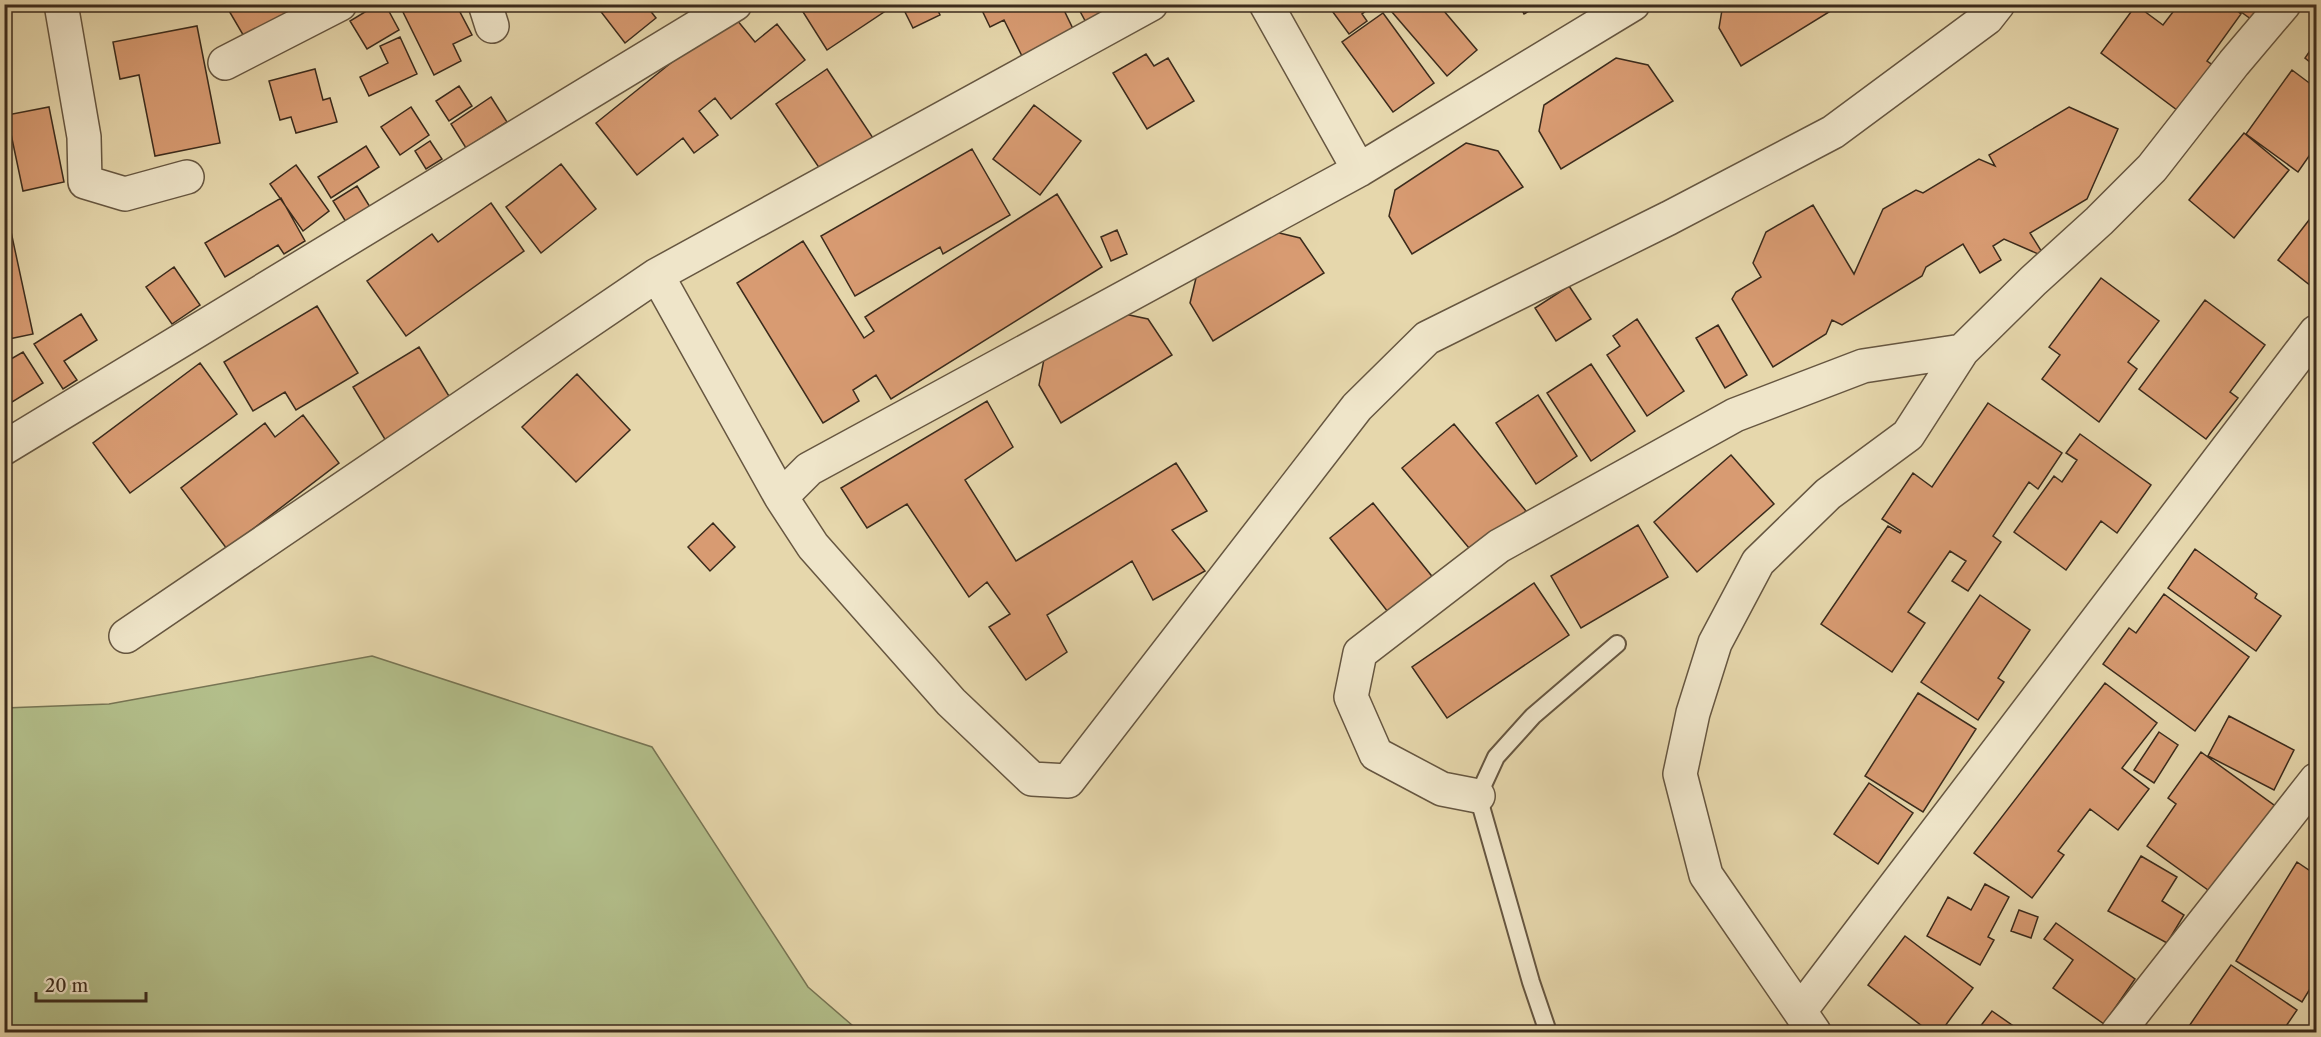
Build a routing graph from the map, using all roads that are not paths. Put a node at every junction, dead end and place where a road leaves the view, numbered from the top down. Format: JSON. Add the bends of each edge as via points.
{"nodes":[{"id":1,"x":61,"y":4,"type":"edge"},
{"id":2,"x":340,"y":4,"type":"edge"},
{"id":3,"x":735,"y":4,"type":"edge"},
{"id":4,"x":1151,"y":4,"type":"edge"},
{"id":5,"x":1266,"y":4,"type":"edge"},
{"id":6,"x":1633,"y":4,"type":"edge"},
{"id":7,"x":1998,"y":4,"type":"edge"},
{"id":8,"x":2284,"y":4,"type":"edge"},
{"id":9,"x":225,"y":63,"type":"dead end"},
{"id":10,"x":1359,"y":170,"type":"junction"},
{"id":11,"x":187,"y":177,"type":"dead end"},
{"id":12,"x":657,"y":275,"type":"junction"},
{"id":13,"x":2316,"y":332,"type":"edge"},
{"id":14,"x":1962,"y":351,"type":"junction"},
{"id":15,"x":4,"y":447,"type":"edge"},
{"id":16,"x":781,"y":497,"type":"junction"},
{"id":17,"x":126,"y":636,"type":"dead end"},
{"id":18,"x":1617,"y":644,"type":"dead end"},
{"id":19,"x":2316,"y":780,"type":"edge"},
{"id":20,"x":1478,"y":796,"type":"junction"},
{"id":21,"x":1807,"y":1022,"type":"edge"},
{"id":22,"x":1548,"y":1032,"type":"edge"},
{"id":23,"x":2118,"y":1032,"type":"edge"}],
"edges":[{"from":1,"to":11,"type":"street","via":[[84,137],[85,182],[125,194]]},
{"from":2,"to":9,"type":"street"},
{"from":3,"to":15,"type":"street"},
{"from":4,"to":12,"type":"street"},
{"from":5,"to":10,"type":"street"},
{"from":6,"to":10,"type":"street"},
{"from":7,"to":16,"type":"street","via":[[1988,18],[1833,132],[1427,338],[1357,408],[1068,782],[1032,779],[951,702],[813,546]]},
{"from":8,"to":14,"type":"street","via":[[2152,168]]},
{"from":10,"to":16,"type":"street","via":[[809,469]]},
{"from":12,"to":16,"type":"street"},
{"from":12,"to":17,"type":"street"},
{"from":13,"to":21,"type":"street"},
{"from":14,"to":20,"type":"street","via":[[1863,366],[1735,416],[1498,546],[1360,653],[1351,697],[1376,754],[1442,789]]},
{"from":14,"to":21,"type":"street","via":[[1908,435],[1828,494],[1758,562],[1715,643],[1693,713],[1680,774],[1706,875]]},
{"from":18,"to":20,"type":"lane","via":[[1533,716],[1496,757]]},
{"from":19,"to":23,"type":"street"},
{"from":20,"to":22,"type":"lane"}]}
